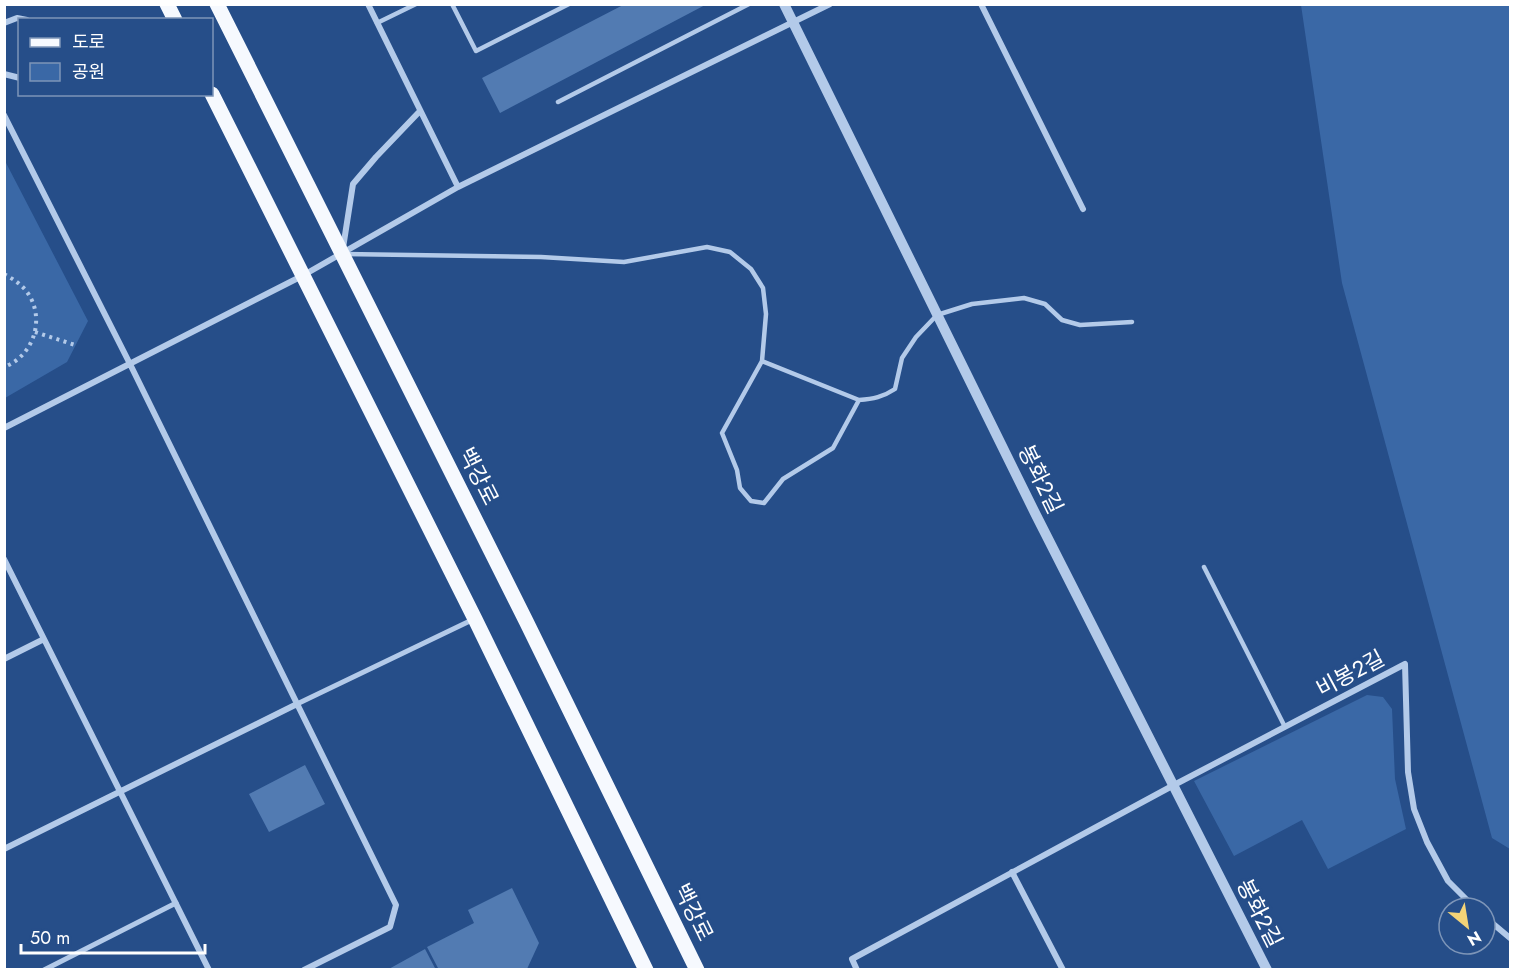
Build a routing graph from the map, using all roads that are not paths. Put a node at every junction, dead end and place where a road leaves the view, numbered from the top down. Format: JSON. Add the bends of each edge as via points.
{"nodes":[{"id":1,"x":167,"y":4,"type":"edge"},
{"id":2,"x":217,"y":4,"type":"edge"},
{"id":3,"x":368,"y":4,"type":"edge"},
{"id":4,"x":416,"y":4,"type":"edge"},
{"id":5,"x":452,"y":4,"type":"edge"},
{"id":6,"x":569,"y":4,"type":"edge"},
{"id":7,"x":748,"y":4,"type":"edge"},
{"id":8,"x":784,"y":4,"type":"edge"},
{"id":9,"x":830,"y":4,"type":"edge"},
{"id":10,"x":981,"y":4,"type":"edge"},
{"id":11,"x":174,"y":18,"type":"edge"},
{"id":12,"x":792,"y":22,"type":"junction"},
{"id":13,"x":377,"y":23,"type":"junction"},
{"id":14,"x":213,"y":96,"type":"edge"},
{"id":15,"x":558,"y":102,"type":"dead end"},
{"id":16,"x":420,"y":111,"type":"junction"},
{"id":17,"x":4,"y":115,"type":"edge"},
{"id":18,"x":458,"y":187,"type":"junction"},
{"id":19,"x":1083,"y":209,"type":"dead end"},
{"id":20,"x":342,"y":254,"type":"junction"},
{"id":21,"x":302,"y":276,"type":"junction"},
{"id":22,"x":937,"y":315,"type":"junction"},
{"id":23,"x":1132,"y":322,"type":"dead end"},
{"id":24,"x":762,"y":361,"type":"junction"},
{"id":25,"x":130,"y":364,"type":"junction"},
{"id":26,"x":859,"y":400,"type":"junction"},
{"id":27,"x":4,"y":428,"type":"edge"},
{"id":28,"x":4,"y":559,"type":"edge"},
{"id":29,"x":1204,"y":567,"type":"dead end"},
{"id":30,"x":475,"y":619,"type":"junction"},
{"id":31,"x":44,"y":639,"type":"junction"},
{"id":32,"x":4,"y":659,"type":"edge"},
{"id":33,"x":297,"y":704,"type":"junction"},
{"id":34,"x":1286,"y":727,"type":"junction"},
{"id":35,"x":1174,"y":785,"type":"junction"},
{"id":36,"x":120,"y":792,"type":"junction"},
{"id":37,"x":4,"y":849,"type":"edge"},
{"id":38,"x":1012,"y":872,"type":"junction"},
{"id":39,"x":1463,"y":896,"type":"edge"},
{"id":40,"x":176,"y":903,"type":"junction"},
{"id":41,"x":1497,"y":927,"type":"edge"},
{"id":42,"x":1510,"y":938,"type":"edge"},
{"id":43,"x":44,"y":969,"type":"edge"},
{"id":44,"x":209,"y":969,"type":"edge"},
{"id":45,"x":304,"y":969,"type":"edge"},
{"id":46,"x":646,"y":969,"type":"edge"},
{"id":47,"x":696,"y":969,"type":"edge"},
{"id":48,"x":857,"y":969,"type":"edge"},
{"id":49,"x":1063,"y":969,"type":"edge"},
{"id":50,"x":1267,"y":969,"type":"edge"}],
"edges":[{"from":1,"to":11,"type":"main road"},
{"from":2,"to":20,"type":"main road","name":"백강로"},
{"from":3,"to":13,"type":"street"},
{"from":4,"to":13,"type":"lane"},
{"from":5,"to":6,"type":"lane","via":[[476,51]]},
{"from":7,"to":15,"type":"lane"},
{"from":8,"to":12,"type":"street","name":"봉화2길"},
{"from":9,"to":12,"type":"street"},
{"from":10,"to":19,"type":"street"},
{"from":12,"to":18,"type":"street"},
{"from":12,"to":22,"type":"street","name":"봉화2길"},
{"from":13,"to":16,"type":"street"},
{"from":14,"to":21,"type":"main road"},
{"from":16,"to":18,"type":"street"},
{"from":16,"to":20,"type":"street","via":[[353,184]]},
{"from":17,"to":25,"type":"street"},
{"from":18,"to":20,"type":"street"},
{"from":20,"to":21,"type":"street"},
{"from":20,"to":24,"type":"lane","via":[[624,262],[707,247],[730,252],[751,269],[763,288],[766,314]]},
{"from":20,"to":47,"type":"main road","name":"백강로"},
{"from":21,"to":25,"type":"street"},
{"from":21,"to":30,"type":"main road"},
{"from":22,"to":23,"type":"lane","via":[[972,304],[1024,298],[1045,304],[1062,320],[1080,324]]},
{"from":22,"to":26,"type":"lane","via":[[902,358],[895,389],[885,396]]},
{"from":22,"to":35,"type":"street","name":"봉화2길"},
{"from":24,"to":26,"type":"lane"},
{"from":24,"to":26,"type":"lane","via":[[722,433],[740,488],[751,501],[764,504],[783,479],[833,448]]},
{"from":25,"to":27,"type":"street"},
{"from":25,"to":33,"type":"street"},
{"from":28,"to":31,"type":"street"},
{"from":29,"to":34,"type":"lane"},
{"from":30,"to":33,"type":"street"},
{"from":30,"to":46,"type":"main road"},
{"from":31,"to":32,"type":"street"},
{"from":31,"to":36,"type":"street"},
{"from":33,"to":36,"type":"street"},
{"from":33,"to":45,"type":"street","via":[[396,905],[390,927]]},
{"from":34,"to":35,"type":"street","name":"비봉2길"},
{"from":34,"to":39,"type":"street","name":"비봉2길","via":[[1405,664],[1408,772],[1414,809],[1448,880]]},
{"from":35,"to":38,"type":"street","name":"비봉2길"},
{"from":35,"to":50,"type":"street","name":"봉화2길"},
{"from":36,"to":37,"type":"street"},
{"from":36,"to":40,"type":"street"},
{"from":38,"to":48,"type":"street","name":"비봉2길","via":[[852,959]]},
{"from":38,"to":49,"type":"street"},
{"from":40,"to":43,"type":"street"},
{"from":40,"to":44,"type":"street"},
{"from":41,"to":42,"type":"street"}]}
